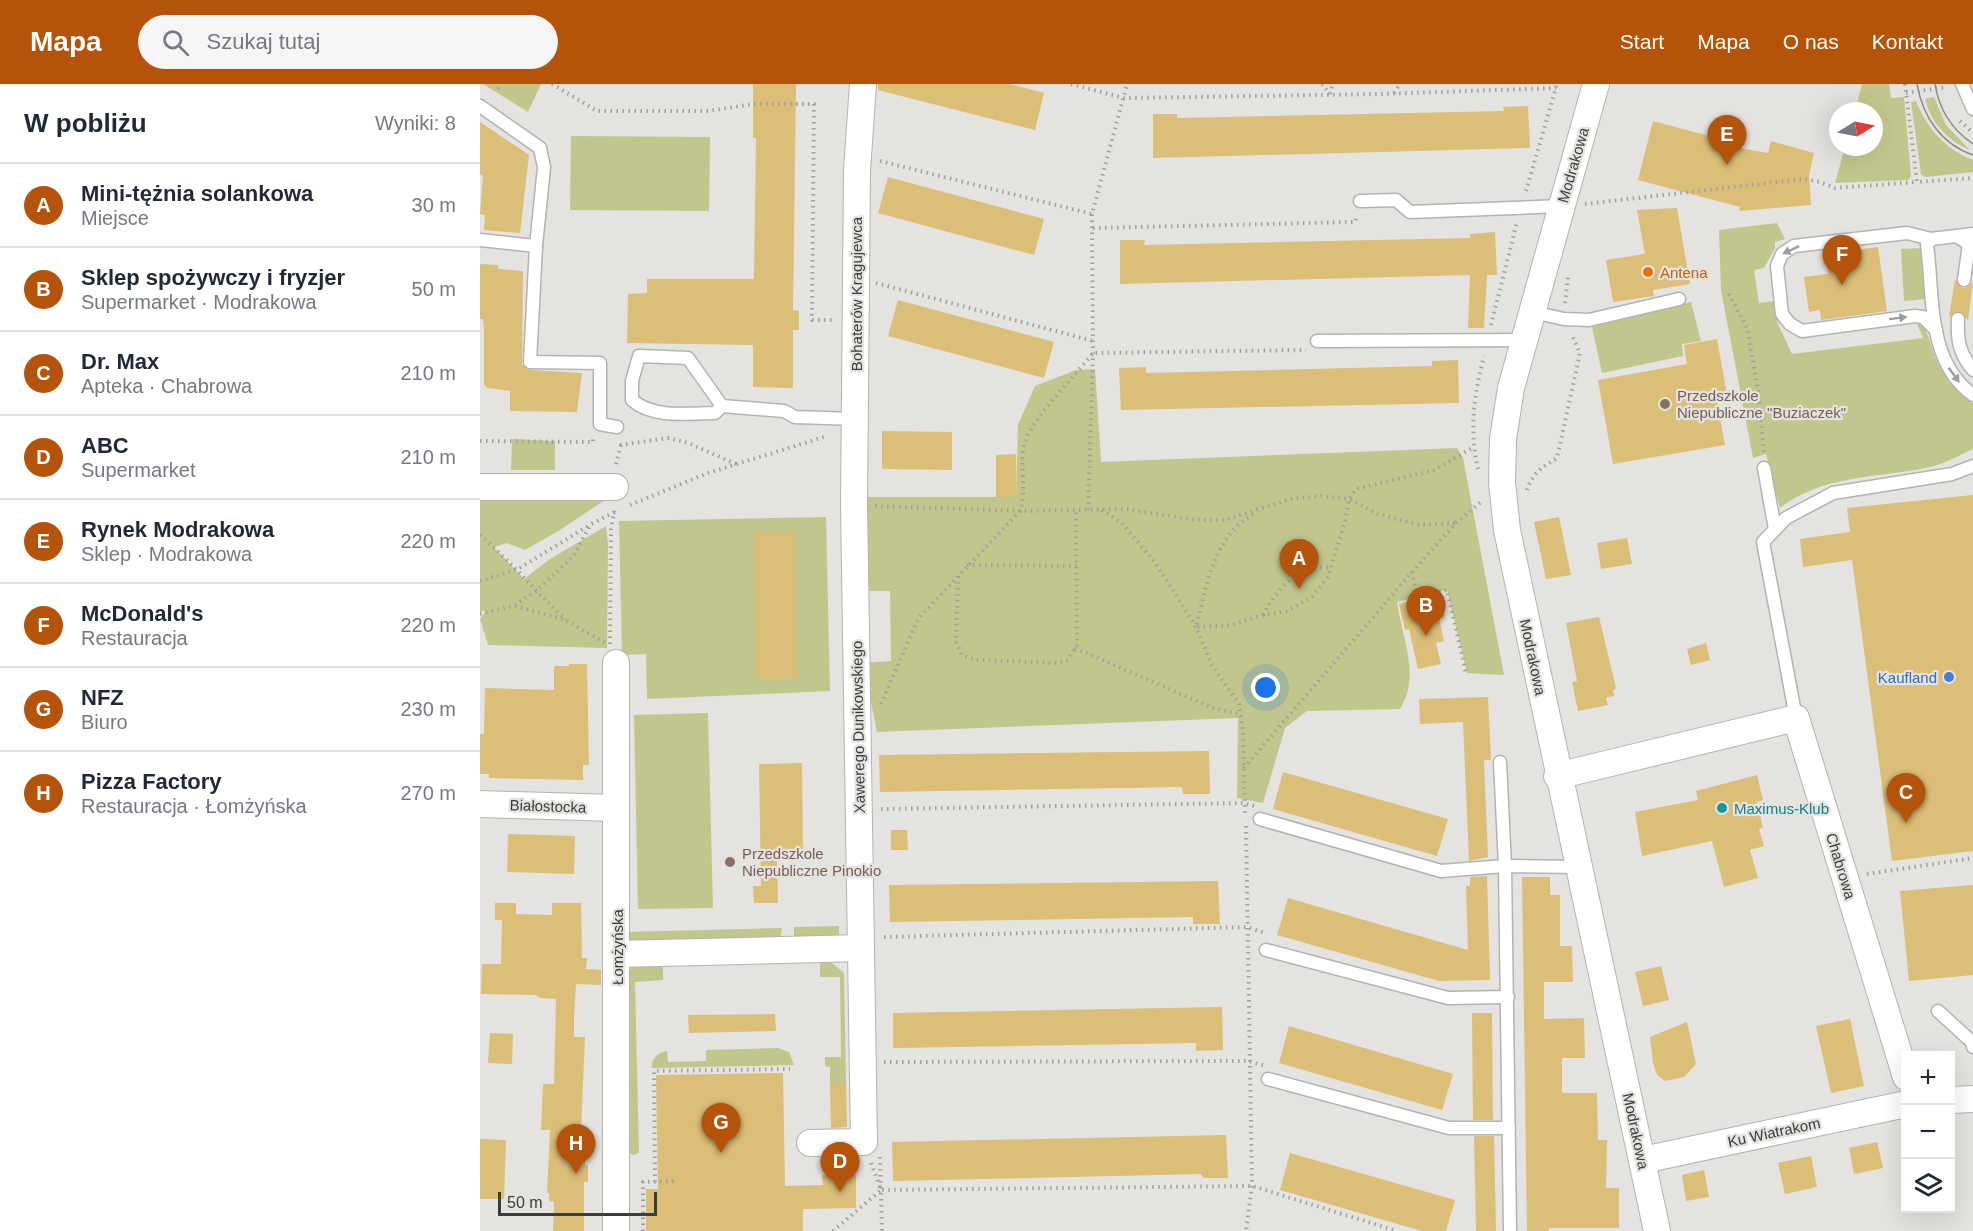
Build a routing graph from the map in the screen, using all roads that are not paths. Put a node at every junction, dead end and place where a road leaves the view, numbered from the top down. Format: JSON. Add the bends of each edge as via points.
{"nodes":[{"id":1,"x":863,"y":84,"type":"edge"},
{"id":2,"x":1582,"y":84,"type":"edge"},
{"id":3,"x":1595,"y":84,"type":"edge"},
{"id":4,"x":1962,"y":84,"type":"edge"},
{"id":5,"x":480,"y":105,"type":"edge"},
{"id":6,"x":1973,"y":109,"type":"edge"},
{"id":7,"x":1360,"y":201,"type":"road end"},
{"id":8,"x":1571,"y":205,"type":"junction"},
{"id":9,"x":1973,"y":234,"type":"edge"},
{"id":10,"x":1956,"y":236,"type":"junction"},
{"id":11,"x":1931,"y":239,"type":"junction"},
{"id":12,"x":480,"y":240,"type":"edge"},
{"id":13,"x":536,"y":246,"type":"junction"},
{"id":14,"x":1964,"y":280,"type":"dead end"},
{"id":15,"x":1679,"y":299,"type":"dead end"},
{"id":16,"x":1532,"y":312,"type":"junction"},
{"id":17,"x":1958,"y":319,"type":"dead end"},
{"id":18,"x":1936,"y":330,"type":"junction"},
{"id":19,"x":1524,"y":340,"type":"junction"},
{"id":20,"x":1317,"y":341,"type":"road end"},
{"id":21,"x":1973,"y":370,"type":"edge"},
{"id":22,"x":1973,"y":395,"type":"edge"},
{"id":23,"x":722,"y":406,"type":"junction"},
{"id":24,"x":855,"y":420,"type":"junction"},
{"id":25,"x":617,"y":427,"type":"dead end"},
{"id":26,"x":1973,"y":466,"type":"edge"},
{"id":27,"x":1764,"y":468,"type":"road end"},
{"id":28,"x":480,"y":487,"type":"edge"},
{"id":29,"x":615,"y":500,"type":"road end"},
{"id":30,"x":861,"y":505,"type":"joint"},
{"id":31,"x":1775,"y":529,"type":"junction"},
{"id":32,"x":616,"y":663,"type":"dead end"},
{"id":33,"x":1796,"y":718,"type":"junction"},
{"id":34,"x":1500,"y":762,"type":"dead end"},
{"id":35,"x":1557,"y":776,"type":"junction"},
{"id":36,"x":480,"y":804,"type":"edge"},
{"id":37,"x":616,"y":808,"type":"junction"},
{"id":38,"x":1258,"y":813,"type":"road end"},
{"id":39,"x":1505,"y":866,"type":"junction"},
{"id":40,"x":1578,"y":867,"type":"junction"},
{"id":41,"x":867,"y":943,"type":"junction"},
{"id":42,"x":1266,"y":950,"type":"dead end"},
{"id":43,"x":617,"y":954,"type":"junction"},
{"id":44,"x":1508,"y":997,"type":"junction"},
{"id":45,"x":1938,"y":1011,"type":"dead end"},
{"id":46,"x":1973,"y":1047,"type":"edge"},
{"id":47,"x":1901,"y":1064,"type":"edge"},
{"id":48,"x":1270,"y":1073,"type":"road end"},
{"id":49,"x":1973,"y":1099,"type":"edge"},
{"id":50,"x":1955,"y":1100,"type":"edge"},
{"id":51,"x":1901,"y":1105,"type":"edge"},
{"id":52,"x":1509,"y":1128,"type":"junction"},
{"id":53,"x":810,"y":1143,"type":"dead end"},
{"id":54,"x":1643,"y":1160,"type":"junction"},
{"id":55,"x":616,"y":1231,"type":"edge"},
{"id":56,"x":1510,"y":1231,"type":"edge"},
{"id":57,"x":1657,"y":1231,"type":"edge"}],
"edges":[{"from":1,"to":24,"type":"street","name":"Bohaterów Kragujewca","via":[[857,170]]},
{"from":2,"to":3,"type":"lane"},
{"from":3,"to":8,"type":"street","name":"Modrakowa"},
{"from":4,"to":6,"type":"lane"},
{"from":5,"to":13,"type":"lane","via":[[540,148],[544,167]]},
{"from":7,"to":8,"type":"lane","via":[[1396,200],[1410,212]]},
{"from":8,"to":16,"type":"street","name":"Modrakowa"},
{"from":9,"to":10,"type":"lane"},
{"from":10,"to":11,"type":"lane"},
{"from":10,"to":14,"type":"lane","via":[[1969,244]]},
{"from":11,"to":18,"type":"lane","via":[[1927,245]]},
{"from":11,"to":18,"type":"lane","one_way":true,"via":[[1907,233],[1794,246],[1782,254],[1777,267],[1782,314],[1802,331],[1915,316],[1923,317]]},
{"from":12,"to":13,"type":"lane"},
{"from":13,"to":25,"type":"lane","via":[[530,362],[600,363],[600,424]]},
{"from":15,"to":16,"type":"lane","via":[[1589,320]]},
{"from":16,"to":19,"type":"street","name":"Modrakowa"},
{"from":17,"to":21,"type":"lane","via":[[1957,343]]},
{"from":18,"to":22,"type":"lane","one_way":true,"via":[[1943,358],[1953,376]]},
{"from":19,"to":20,"type":"lane"},
{"from":19,"to":35,"type":"street","name":"Modrakowa","via":[[1509,399],[1502,482],[1507,530]]},
{"from":23,"to":23,"type":"lane","via":[[688,358],[639,356],[632,381],[633,400],[643,409],[715,413]]},
{"from":23,"to":24,"type":"lane","via":[[784,411],[795,417]]},
{"from":24,"to":30,"type":"street","name":"Bohaterów Kragujewca"},
{"from":26,"to":31,"type":"lane","via":[[1952,474],[1833,493],[1786,518]]},
{"from":27,"to":31,"type":"lane"},
{"from":28,"to":29,"type":"street"},
{"from":30,"to":41,"type":"street","name":"Xawerego Dunikowskiego"},
{"from":31,"to":33,"type":"lane","via":[[1763,542]]},
{"from":32,"to":37,"type":"street","name":"Łomżyńska"},
{"from":33,"to":35,"type":"street"},
{"from":33,"to":47,"type":"street","name":"Chabrowa"},
{"from":34,"to":39,"type":"lane"},
{"from":35,"to":40,"type":"street","name":"Modrakowa"},
{"from":36,"to":37,"type":"street","name":"Białostocka"},
{"from":37,"to":43,"type":"street","name":"Łomżyńska"},
{"from":38,"to":39,"type":"lane","via":[[1442,871]]},
{"from":39,"to":40,"type":"lane"},
{"from":39,"to":44,"type":"lane"},
{"from":40,"to":54,"type":"street","name":"Modrakowa"},
{"from":41,"to":43,"type":"street"},
{"from":41,"to":53,"type":"street","name":"Xawerego Dunikowskiego","via":[[872,1149]]},
{"from":42,"to":44,"type":"lane","via":[[1448,998]]},
{"from":43,"to":55,"type":"street","name":"Łomżyńska"},
{"from":44,"to":52,"type":"lane"},
{"from":45,"to":46,"type":"lane"},
{"from":48,"to":52,"type":"lane","via":[[1449,1128]]},
{"from":49,"to":50,"type":"street"},
{"from":51,"to":54,"type":"street","name":"Ku Wiatrakom"},
{"from":52,"to":56,"type":"lane"},
{"from":54,"to":57,"type":"street","name":"Modrakowa"}]}
